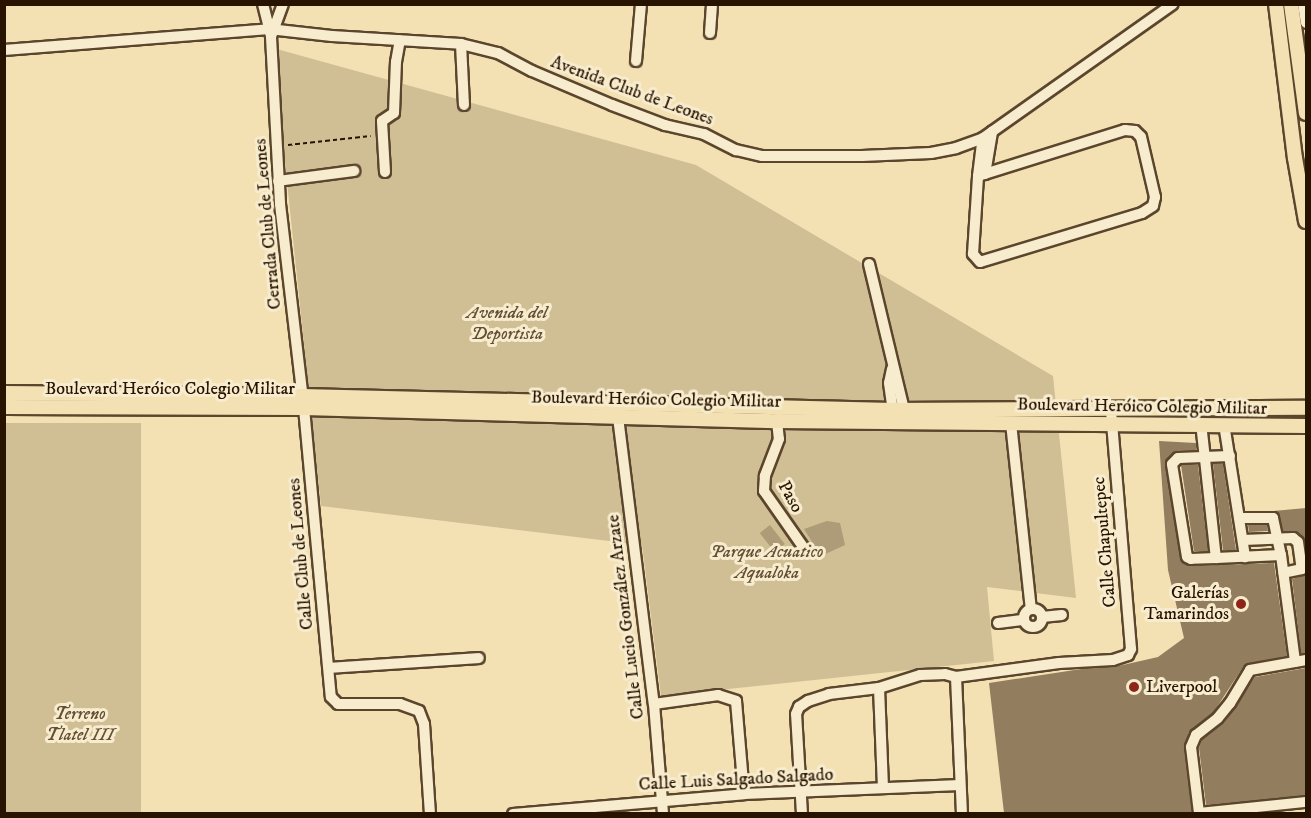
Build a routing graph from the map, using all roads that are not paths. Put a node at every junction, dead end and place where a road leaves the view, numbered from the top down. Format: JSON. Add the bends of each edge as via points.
{"nodes":[{"id":1,"x":263,"y":4,"type":"edge"},
{"id":2,"x":283,"y":4,"type":"edge"},
{"id":3,"x":641,"y":4,"type":"edge"},
{"id":4,"x":712,"y":4,"type":"edge"},
{"id":5,"x":1173,"y":4,"type":"edge"},
{"id":6,"x":1276,"y":4,"type":"edge"},
{"id":7,"x":1291,"y":4,"type":"edge"},
{"id":8,"x":1303,"y":4,"type":"edge"},
{"id":9,"x":1306,"y":23,"type":"edge"},
{"id":10,"x":271,"y":32,"type":"junction"},
{"id":11,"x":710,"y":33,"type":"dead end"},
{"id":12,"x":400,"y":40,"type":"junction"},
{"id":13,"x":461,"y":44,"type":"junction"},
{"id":14,"x":4,"y":50,"type":"edge"},
{"id":15,"x":636,"y":61,"type":"dead end"},
{"id":16,"x":464,"y":105,"type":"dead end"},
{"id":17,"x":1306,"y":112,"type":"edge"},
{"id":18,"x":988,"y":135,"type":"junction"},
{"id":19,"x":354,"y":171,"type":"dead end"},
{"id":20,"x":385,"y":171,"type":"dead end"},
{"id":21,"x":982,"y":175,"type":"junction"},
{"id":22,"x":278,"y":182,"type":"junction"},
{"id":23,"x":1306,"y":221,"type":"edge"},
{"id":24,"x":869,"y":264,"type":"dead end"},
{"id":25,"x":4,"y":393,"type":"edge"},
{"id":26,"x":303,"y":402,"type":"junction"},
{"id":27,"x":4,"y":407,"type":"edge"},
{"id":28,"x":1306,"y":408,"type":"edge"},
{"id":29,"x":898,"y":410,"type":"junction"},
{"id":30,"x":618,"y":417,"type":"junction"},
{"id":31,"x":1111,"y":418,"type":"junction"},
{"id":32,"x":777,"y":421,"type":"junction"},
{"id":33,"x":1011,"y":423,"type":"junction"},
{"id":34,"x":1201,"y":423,"type":"junction"},
{"id":35,"x":1224,"y":424,"type":"junction"},
{"id":36,"x":1306,"y":426,"type":"edge"},
{"id":37,"x":1230,"y":456,"type":"junction"},
{"id":38,"x":1204,"y":457,"type":"junction"},
{"id":39,"x":1240,"y":518,"type":"junction"},
{"id":40,"x":1278,"y":538,"type":"junction"},
{"id":41,"x":1243,"y":540,"type":"junction"},
{"id":42,"x":806,"y":551,"type":"dead end"},
{"id":43,"x":1281,"y":555,"type":"junction"},
{"id":44,"x":1245,"y":556,"type":"junction"},
{"id":45,"x":1216,"y":558,"type":"junction"},
{"id":46,"x":1283,"y":573,"type":"junction"},
{"id":47,"x":1032,"y":609,"type":"junction"},
{"id":48,"x":1062,"y":615,"type":"dead end"},
{"id":49,"x":1042,"y":617,"type":"junction"},
{"id":50,"x":1024,"y":620,"type":"junction"},
{"id":51,"x":998,"y":623,"type":"dead end"},
{"id":52,"x":479,"y":658,"type":"dead end"},
{"id":53,"x":1306,"y":660,"type":"edge"},
{"id":54,"x":1295,"y":662,"type":"junction"},
{"id":55,"x":329,"y":668,"type":"junction"},
{"id":56,"x":956,"y":677,"type":"junction"},
{"id":57,"x":879,"y":688,"type":"junction"},
{"id":58,"x":654,"y":704,"type":"junction"},
{"id":59,"x":960,"y":785,"type":"junction"},
{"id":60,"x":883,"y":788,"type":"junction"},
{"id":61,"x":801,"y":791,"type":"junction"},
{"id":62,"x":744,"y":794,"type":"junction"},
{"id":63,"x":663,"y":800,"type":"junction"},
{"id":64,"x":1306,"y":802,"type":"edge"},
{"id":65,"x":430,"y":813,"type":"edge"},
{"id":66,"x":513,"y":813,"type":"edge"},
{"id":67,"x":663,"y":813,"type":"edge"},
{"id":68,"x":802,"y":813,"type":"edge"},
{"id":69,"x":962,"y":813,"type":"edge"}],
"edges":[{"from":1,"to":10,"type":"street","name":"Cerrada Club de Leones"},
{"from":2,"to":10,"type":"street","name":"Cerrada Club de Leones"},
{"from":3,"to":15,"type":"street"},
{"from":4,"to":11,"type":"street"},
{"from":5,"to":18,"type":"street","name":"Avenida Club de Leones"},
{"from":6,"to":23,"type":"main road"},
{"from":7,"to":17,"type":"main road"},
{"from":8,"to":9,"type":"street"},
{"from":10,"to":12,"type":"street","name":"Avenida Club de Leones"},
{"from":10,"to":14,"type":"street","name":"Avenida Club de Leones"},
{"from":10,"to":22,"type":"street","name":"Cerrada Club de Leones"},
{"from":12,"to":13,"type":"street","name":"Avenida Club de Leones"},
{"from":12,"to":20,"type":"street","via":[[394,113],[382,121]]},
{"from":13,"to":16,"type":"street"},
{"from":13,"to":18,"type":"street","name":"Avenida Club de Leones","via":[[498,53],[532,71],[665,125],[704,134],[736,150],[762,156],[931,153]]},
{"from":18,"to":21,"type":"street"},
{"from":19,"to":22,"type":"street"},
{"from":21,"to":21,"type":"street","via":[[973,254],[980,262],[1142,213],[1153,206],[1155,197],[1141,137],[1135,131],[1125,130]]},
{"from":22,"to":26,"type":"street","name":"Cerrada Club de Leones"},
{"from":24,"to":29,"type":"street"},
{"from":25,"to":26,"type":"main road","name":"Boulevard Heróico Colegio Militar"},
{"from":26,"to":27,"type":"main road","name":"Boulevard Heróico Colegio Militar"},
{"from":26,"to":29,"type":"main road","name":"Boulevard Heróico Colegio Militar"},
{"from":26,"to":30,"type":"main road","name":"Boulevard Heróico Colegio Militar"},
{"from":26,"to":55,"type":"street","name":"Calle Club de Leones"},
{"from":28,"to":31,"type":"main road","name":"Boulevard Heróico Colegio Militar"},
{"from":29,"to":31,"type":"main road","name":"Boulevard Heróico Colegio Militar"},
{"from":30,"to":32,"type":"main road","name":"Boulevard Heróico Colegio Militar"},
{"from":30,"to":58,"type":"street","name":"Calle Lucio González Arzate"},
{"from":31,"to":33,"type":"main road","name":"Boulevard Heróico Colegio Militar"},
{"from":31,"to":34,"type":"main road","name":"Boulevard Heróico Colegio Militar"},
{"from":31,"to":56,"type":"street","name":"Calle Chapultepec","via":[[1131,649],[1128,655],[1113,660]]},
{"from":32,"to":33,"type":"main road","name":"Boulevard Heróico Colegio Militar"},
{"from":32,"to":42,"type":"street","name":"Paso","via":[[779,439],[765,476],[764,491]]},
{"from":33,"to":47,"type":"street"},
{"from":34,"to":35,"type":"main road","name":"Boulevard Heróico Colegio Militar"},
{"from":34,"to":38,"type":"street"},
{"from":35,"to":36,"type":"main road","name":"Boulevard Heróico Colegio Militar"},
{"from":35,"to":37,"type":"street"},
{"from":37,"to":38,"type":"street"},
{"from":37,"to":39,"type":"street"},
{"from":38,"to":45,"type":"street"},
{"from":38,"to":45,"type":"street","via":[[1178,458],[1172,464],[1187,557]]},
{"from":39,"to":40,"type":"street","via":[[1271,517]]},
{"from":39,"to":41,"type":"street"},
{"from":40,"to":41,"type":"street"},
{"from":40,"to":43,"type":"street"},
{"from":40,"to":46,"type":"street","via":[[1293,538],[1300,546],[1302,569]]},
{"from":41,"to":44,"type":"street"},
{"from":43,"to":44,"type":"street"},
{"from":43,"to":46,"type":"street"},
{"from":44,"to":45,"type":"street"},
{"from":46,"to":54,"type":"street"},
{"from":47,"to":49,"type":"street"},
{"from":47,"to":50,"type":"street","via":[[1025,613]]},
{"from":48,"to":49,"type":"street"},
{"from":49,"to":50,"type":"street","via":[[1036,627]]},
{"from":50,"to":51,"type":"street"},
{"from":52,"to":55,"type":"street"},
{"from":53,"to":54,"type":"street"},
{"from":54,"to":64,"type":"street","via":[[1250,670],[1230,703],[1196,735],[1191,747],[1199,813]]},
{"from":55,"to":65,"type":"street","name":"Calle Club de Leones","via":[[331,697],[338,704],[400,704],[419,711],[424,724]]},
{"from":56,"to":57,"type":"street","via":[[920,675]]},
{"from":56,"to":59,"type":"street"},
{"from":57,"to":60,"type":"street"},
{"from":57,"to":61,"type":"street","via":[[829,694],[799,707],[796,714]]},
{"from":58,"to":62,"type":"street","via":[[718,695],[736,701]]},
{"from":58,"to":63,"type":"street","name":"Calle Lucio González Arzate"},
{"from":59,"to":60,"type":"street","name":"Calle Luis Salgado Salgado"},
{"from":59,"to":69,"type":"street"},
{"from":60,"to":61,"type":"street","name":"Calle Luis Salgado Salgado"},
{"from":61,"to":62,"type":"street","name":"Calle Luis Salgado Salgado"},
{"from":61,"to":68,"type":"street"},
{"from":62,"to":63,"type":"street","name":"Calle Luis Salgado Salgado"},
{"from":63,"to":66,"type":"street","name":"Calle Luis Salgado Salgado"},
{"from":63,"to":67,"type":"street","name":"Calle Lucio González Arzate"}]}
